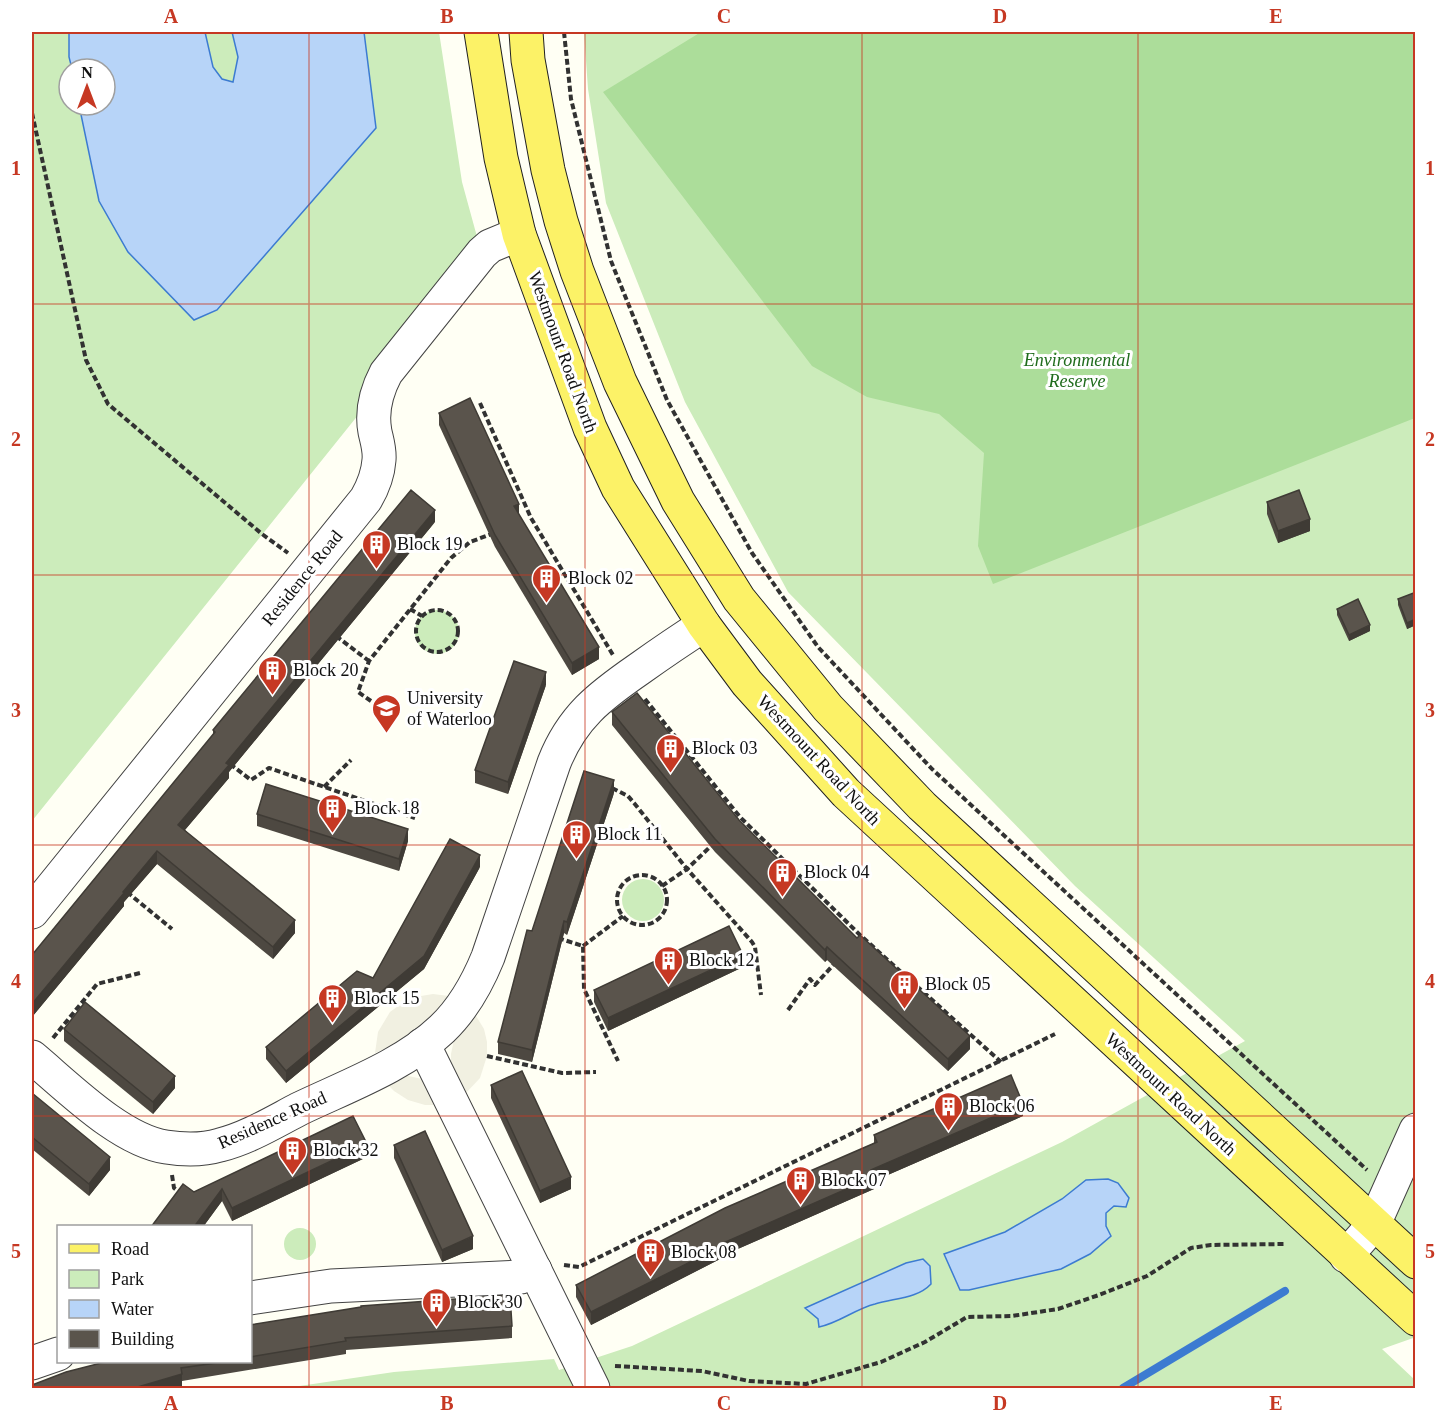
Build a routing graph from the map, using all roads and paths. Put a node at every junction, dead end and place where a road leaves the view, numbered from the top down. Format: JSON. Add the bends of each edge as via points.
{"nodes":[{"id":1,"x":481,"y":32,"type":"edge"},
{"id":2,"x":526,"y":32,"type":"edge"},
{"id":3,"x":564,"y":32,"type":"edge"},
{"id":4,"x":32,"y":113,"type":"edge"},
{"id":5,"x":519,"y":234,"type":"junction"},
{"id":6,"x":480,"y":403,"type":"dead end"},
{"id":7,"x":531,"y":518,"type":"junction"},
{"id":8,"x":521,"y":522,"type":"edge"},
{"id":9,"x":500,"y":530,"type":"edge"},
{"id":10,"x":262,"y":534,"type":"dead end"},
{"id":11,"x":410,"y":609,"type":"junction"},
{"id":12,"x":422,"y":616,"type":"junction"},
{"id":13,"x":704,"y":625,"type":"junction"},
{"id":14,"x":334,"y":635,"type":"edge"},
{"id":15,"x":369,"y":661,"type":"junction"},
{"id":16,"x":616,"y":661,"type":"dead end"},
{"id":17,"x":645,"y":699,"type":"edge"},
{"id":18,"x":371,"y":700,"type":"dead end"},
{"id":19,"x":226,"y":760,"type":"edge"},
{"id":20,"x":351,"y":760,"type":"dead end"},
{"id":21,"x":324,"y":787,"type":"junction"},
{"id":22,"x":609,"y":788,"type":"edge"},
{"id":23,"x":740,"y":817,"type":"junction"},
{"id":24,"x":415,"y":818,"type":"dead end"},
{"id":25,"x":732,"y":825,"type":"edge"},
{"id":26,"x":717,"y":840,"type":"edge"},
{"id":27,"x":687,"y":869,"type":"junction"},
{"id":28,"x":662,"y":885,"type":"junction"},
{"id":29,"x":124,"y":890,"type":"edge"},
{"id":30,"x":32,"y":912,"type":"edge"},
{"id":31,"x":623,"y":916,"type":"junction"},
{"id":32,"x":172,"y":929,"type":"dead end"},
{"id":33,"x":549,"y":934,"type":"edge"},
{"id":34,"x":860,"y":935,"type":"junction"},
{"id":35,"x":853,"y":943,"type":"edge"},
{"id":36,"x":583,"y":946,"type":"junction"},
{"id":37,"x":838,"y":960,"type":"edge"},
{"id":38,"x":140,"y":973,"type":"dead end"},
{"id":39,"x":761,"y":995,"type":"dead end"},
{"id":40,"x":788,"y":1010,"type":"dead end"},
{"id":41,"x":1055,"y":1034,"type":"dead end"},
{"id":42,"x":422,"y":1046,"type":"junction"},
{"id":43,"x":39,"y":1052,"type":"edge"},
{"id":44,"x":487,"y":1056,"type":"dead end"},
{"id":45,"x":618,"y":1061,"type":"dead end"},
{"id":46,"x":1001,"y":1062,"type":"junction"},
{"id":47,"x":596,"y":1072,"type":"dead end"},
{"id":48,"x":1416,"y":1130,"type":"edge"},
{"id":49,"x":172,"y":1172,"type":"dead end"},
{"id":50,"x":1389,"y":1191,"type":"junction"},
{"id":51,"x":179,"y":1192,"type":"edge"},
{"id":52,"x":1374,"y":1224,"type":"junction"},
{"id":53,"x":1285,"y":1244,"type":"dead end"},
{"id":54,"x":1346,"y":1256,"type":"junction"},
{"id":55,"x":1416,"y":1262,"type":"edge"},
{"id":56,"x":532,"y":1265,"type":"junction"},
{"id":57,"x":252,"y":1298,"type":"edge"},
{"id":58,"x":1416,"y":1319,"type":"edge"},
{"id":59,"x":57,"y":1354,"type":"edge"},
{"id":60,"x":32,"y":1363,"type":"edge"},
{"id":61,"x":587,"y":1376,"type":"edge"}],
"edges":[{"from":1,"to":5,"type":"main road","name":"Westmount Road North","via":[[501,158]]},
{"from":2,"to":52,"type":"main road","via":[[548,170],[577,271],[620,382],[678,501],[738,599],[828,708],[922,806]]},
{"from":3,"to":50,"type":"path","via":[[571,99],[610,261],[667,400],[752,553],[818,646],[932,769]]},
{"from":4,"to":10,"type":"path","via":[[86,360],[108,404]]},
{"from":5,"to":13,"type":"main road","name":"Westmount Road North","via":[[599,448],[618,488]]},
{"from":5,"to":30,"type":"street","name":"Residence Road","via":[[490,246],[476,260],[386,373],[374,407],[378,468],[366,500]]},
{"from":6,"to":7,"type":"path"},
{"from":7,"to":8,"type":"path"},
{"from":7,"to":16,"type":"path"},
{"from":9,"to":11,"type":"path","via":[[470,542],[451,558]]},
{"from":11,"to":12,"type":"path"},
{"from":11,"to":15,"type":"path"},
{"from":12,"to":12,"type":"path","via":[[416,631],[422,647],[436,653],[454,644],[459,636],[455,618],[443,611]]},
{"from":13,"to":42,"type":"street","name":"Residence Road","via":[[601,696],[574,724],[554,763],[481,975],[454,1016]]},
{"from":13,"to":54,"type":"main road","name":"Westmount Road North","via":[[747,683],[846,793]]},
{"from":14,"to":15,"type":"path"},
{"from":15,"to":18,"type":"path","via":[[358,692]]},
{"from":17,"to":23,"type":"path"},
{"from":19,"to":21,"type":"path","via":[[251,780],[269,768]]},
{"from":20,"to":21,"type":"path"},
{"from":21,"to":24,"type":"path"},
{"from":22,"to":27,"type":"path","via":[[634,803]]},
{"from":23,"to":25,"type":"path"},
{"from":23,"to":34,"type":"path"},
{"from":26,"to":27,"type":"path"},
{"from":27,"to":28,"type":"path"},
{"from":27,"to":39,"type":"path","via":[[755,947]]},
{"from":28,"to":31,"type":"path","via":[[667,901],[665,910],[654,922],[637,925]]},
{"from":28,"to":31,"type":"path","via":[[649,877],[627,881],[618,894]]},
{"from":29,"to":32,"type":"path"},
{"from":31,"to":36,"type":"path"},
{"from":33,"to":36,"type":"path"},
{"from":34,"to":35,"type":"path"},
{"from":34,"to":46,"type":"path"},
{"from":36,"to":45,"type":"path","via":[[584,989]]},
{"from":37,"to":40,"type":"path","via":[[815,985],[810,979]]},
{"from":38,"to":43,"type":"path","via":[[97,984]]},
{"from":41,"to":46,"type":"path"},
{"from":42,"to":43,"type":"street","name":"Residence Road","via":[[381,1070],[237,1139],[194,1149],[164,1147],[125,1132]]},
{"from":42,"to":56,"type":"street"},
{"from":44,"to":47,"type":"path","via":[[562,1073]]},
{"from":46,"to":56,"type":"path","via":[[579,1267]]},
{"from":48,"to":50,"type":"street"},
{"from":49,"to":51,"type":"path","via":[[174,1188]]},
{"from":50,"to":52,"type":"street"},
{"from":52,"to":54,"type":"street"},
{"from":52,"to":55,"type":"main road"},
{"from":53,"to":61,"type":"path","via":[[1191,1248],[1147,1276],[1058,1310],[967,1317],[881,1362],[806,1384],[749,1381],[702,1371]]},
{"from":54,"to":58,"type":"main road","name":"Westmount Road North"},
{"from":56,"to":57,"type":"street","via":[[521,1277],[332,1286]]},
{"from":56,"to":61,"type":"street"},
{"from":59,"to":60,"type":"street"}]}
